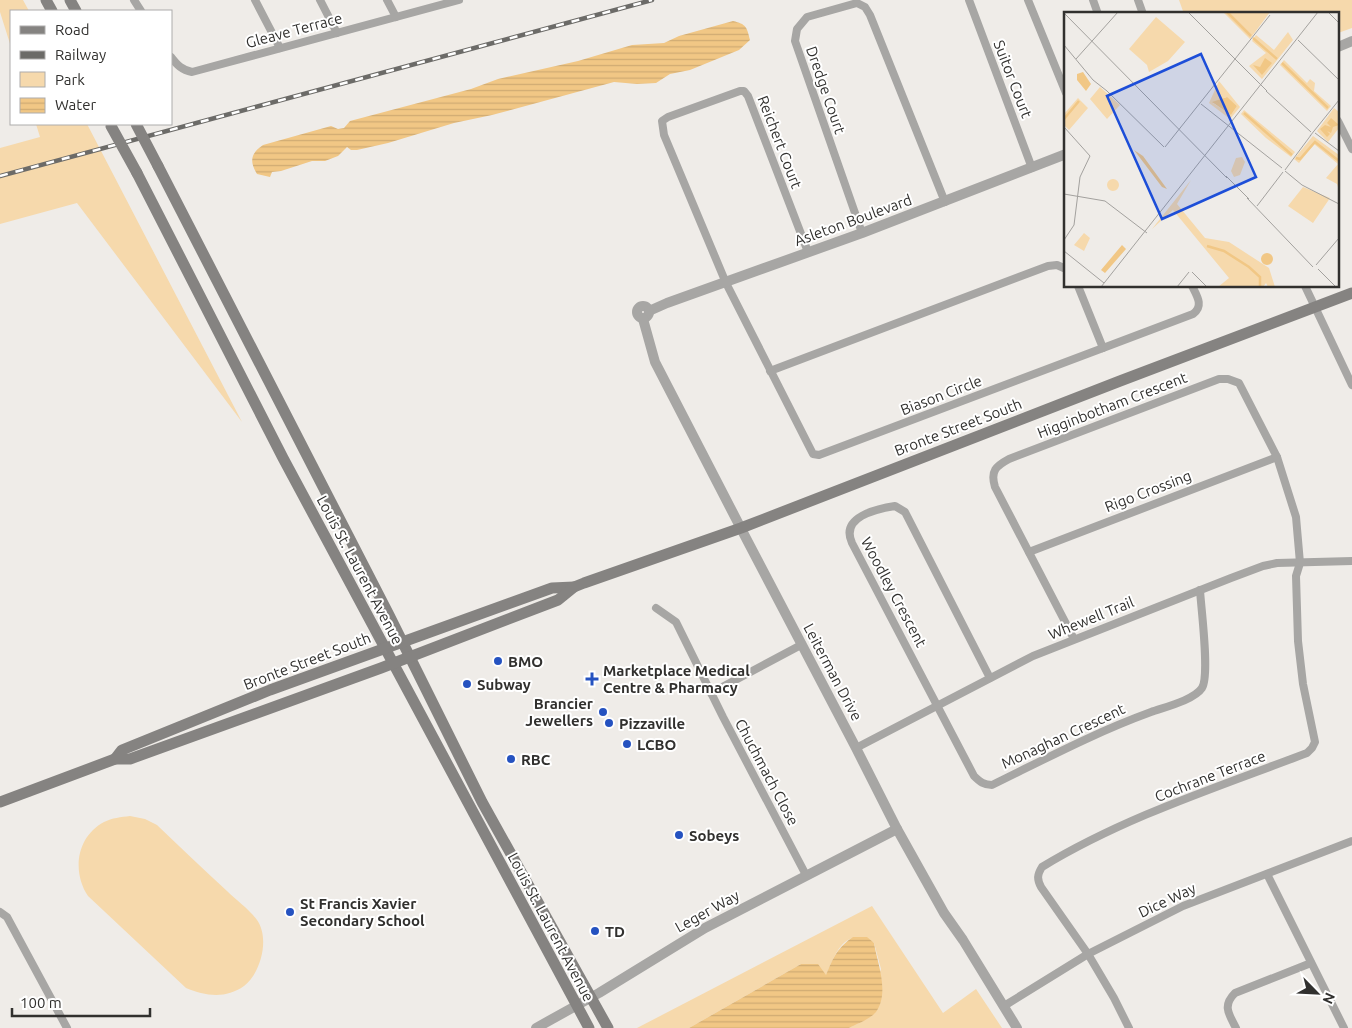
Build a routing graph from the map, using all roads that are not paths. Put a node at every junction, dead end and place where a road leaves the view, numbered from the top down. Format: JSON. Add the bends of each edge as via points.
{"nodes":[{"id":1,"x":255,"y":0,"type":"edge"},
{"id":2,"x":320,"y":0,"type":"edge"},
{"id":3,"x":387,"y":0,"type":"edge"},
{"id":4,"x":459,"y":0,"type":"edge"},
{"id":5,"x":968,"y":0,"type":"edge"},
{"id":6,"x":1028,"y":0,"type":"edge"},
{"id":7,"x":1093,"y":0,"type":"edge"},
{"id":8,"x":1138,"y":0,"type":"edge"},
{"id":9,"x":1097,"y":12,"type":"edge"},
{"id":10,"x":1142,"y":12,"type":"edge"},
{"id":11,"x":396,"y":17,"type":"junction"},
{"id":12,"x":337,"y":33,"type":"junction"},
{"id":13,"x":1352,"y":41,"type":"edge"},
{"id":14,"x":1340,"y":46,"type":"edge"},
{"id":15,"x":280,"y":48,"type":"junction"},
{"id":16,"x":172,"y":58,"type":"edge"},
{"id":17,"x":1064,"y":88,"type":"edge"},
{"id":18,"x":110,"y":125,"type":"edge"},
{"id":19,"x":137,"y":125,"type":"edge"},
{"id":20,"x":1340,"y":125,"type":"edge"},
{"id":21,"x":1352,"y":149,"type":"edge"},
{"id":22,"x":1064,"y":155,"type":"edge"},
{"id":23,"x":1032,"y":168,"type":"junction"},
{"id":24,"x":945,"y":202,"type":"junction"},
{"id":25,"x":862,"y":233,"type":"junction"},
{"id":26,"x":808,"y":252,"type":"junction"},
{"id":27,"x":1064,"y":268,"type":"edge"},
{"id":28,"x":726,"y":283,"type":"junction"},
{"id":29,"x":1079,"y":288,"type":"edge"},
{"id":30,"x":1193,"y":288,"type":"edge"},
{"id":31,"x":1306,"y":288,"type":"edge"},
{"id":32,"x":1352,"y":293,"type":"edge"},
{"id":33,"x":1315,"y":307,"type":"junction"},
{"id":34,"x":646,"y":315,"type":"joint"},
{"id":35,"x":1103,"y":348,"type":"junction"},
{"id":36,"x":770,"y":371,"type":"junction"},
{"id":37,"x":1352,"y":385,"type":"edge"},
{"id":38,"x":1277,"y":457,"type":"junction"},
{"id":39,"x":741,"y":528,"type":"junction"},
{"id":40,"x":1029,"y":552,"type":"junction"},
{"id":41,"x":1352,"y":561,"type":"edge"},
{"id":42,"x":1300,"y":563,"type":"junction"},
{"id":43,"x":574,"y":588,"type":"junction"},
{"id":44,"x":1200,"y":590,"type":"junction"},
{"id":45,"x":656,"y":608,"type":"dead end"},
{"id":46,"x":1074,"y":639,"type":"junction"},
{"id":47,"x":402,"y":641,"type":"junction"},
{"id":48,"x":801,"y":645,"type":"junction"},
{"id":49,"x":384,"y":648,"type":"junction"},
{"id":50,"x":409,"y":656,"type":"junction"},
{"id":51,"x":392,"y":663,"type":"junction"},
{"id":52,"x":990,"y":678,"type":"junction"},
{"id":53,"x":711,"y":693,"type":"junction"},
{"id":54,"x":938,"y":705,"type":"junction"},
{"id":55,"x":856,"y":748,"type":"junction"},
{"id":56,"x":115,"y":759,"type":"junction"},
{"id":57,"x":0,"y":802,"type":"edge"},
{"id":58,"x":896,"y":830,"type":"junction"},
{"id":59,"x":1352,"y":842,"type":"edge"},
{"id":60,"x":1267,"y":874,"type":"junction"},
{"id":61,"x":806,"y":875,"type":"junction"},
{"id":62,"x":0,"y":912,"type":"edge"},
{"id":63,"x":1088,"y":954,"type":"junction"},
{"id":64,"x":1310,"y":963,"type":"junction"},
{"id":65,"x":590,"y":997,"type":"junction"},
{"id":66,"x":577,"y":1005,"type":"junction"},
{"id":67,"x":1004,"y":1006,"type":"junction"},
{"id":68,"x":67,"y":1028,"type":"edge"},
{"id":69,"x":536,"y":1028,"type":"edge"},
{"id":70,"x":589,"y":1028,"type":"edge"},
{"id":71,"x":608,"y":1028,"type":"edge"},
{"id":72,"x":1017,"y":1028,"type":"edge"},
{"id":73,"x":1129,"y":1028,"type":"edge"},
{"id":74,"x":1236,"y":1028,"type":"edge"},
{"id":75,"x":1344,"y":1028,"type":"edge"}],
"edges":[{"from":1,"to":15,"type":"street"},
{"from":2,"to":12,"type":"street"},
{"from":3,"to":11,"type":"street"},
{"from":4,"to":11,"type":"street","name":"Gleave Terrace"},
{"from":5,"to":23,"type":"street","name":"Suitor Court"},
{"from":6,"to":17,"type":"street"},
{"from":7,"to":9,"type":"street"},
{"from":8,"to":10,"type":"street"},
{"from":11,"to":12,"type":"street","name":"Gleave Terrace"},
{"from":12,"to":15,"type":"street","name":"Gleave Terrace"},
{"from":13,"to":14,"type":"street"},
{"from":15,"to":16,"type":"street","name":"Gleave Terrace","via":[[192,72],[179,67]]},
{"from":18,"to":49,"type":"main road","name":"Louis St. Laurent Avenue","bridge":true},
{"from":19,"to":47,"type":"main road","name":"Louis St. Laurent Avenue","bridge":true},
{"from":20,"to":21,"type":"street"},
{"from":22,"to":23,"type":"street","name":"Asleton Boulevard"},
{"from":23,"to":24,"type":"street","name":"Asleton Boulevard"},
{"from":24,"to":25,"type":"street","name":"Asleton Boulevard"},
{"from":24,"to":25,"type":"street","name":"Dredge Court","via":[[865,7],[857,3],[807,17],[797,29],[795,41]]},
{"from":25,"to":26,"type":"street","name":"Asleton Boulevard"},
{"from":26,"to":28,"type":"street","name":"Asleton Boulevard"},
{"from":26,"to":28,"type":"street","name":"Reichert Court","via":[[744,91],[668,117],[662,121],[664,135]]},
{"from":27,"to":36,"type":"street","via":[[1048,266]]},
{"from":28,"to":34,"type":"street","name":"Asleton Boulevard","via":[[667,303]]},
{"from":28,"to":36,"type":"street","name":"Biason Circle"},
{"from":29,"to":35,"type":"street"},
{"from":30,"to":35,"type":"street","name":"Biason Circle","via":[[1199,306],[1193,314]]},
{"from":31,"to":33,"type":"street"},
{"from":32,"to":33,"type":"main road","name":"Bronte Street South"},
{"from":33,"to":37,"type":"street"},
{"from":33,"to":39,"type":"main road","name":"Bronte Street South"},
{"from":34,"to":39,"type":"street","name":"Leiterman Drive","via":[[655,362]]},
{"from":35,"to":36,"type":"street","name":"Biason Circle","via":[[820,456],[813,454]]},
{"from":38,"to":40,"type":"street","name":"Rigo Crossing"},
{"from":38,"to":40,"type":"street","name":"Higginbotham Crescent","via":[[1244,390],[1228,379],[1219,379],[1009,459],[999,464],[992,478]]},
{"from":38,"to":42,"type":"street","name":"Higginbotham Crescent","via":[[1296,517]]},
{"from":39,"to":43,"type":"main road","name":"Bronte Street South"},
{"from":39,"to":48,"type":"street","name":"Leiterman Drive"},
{"from":40,"to":46,"type":"street","name":"Higginbotham Crescent"},
{"from":41,"to":42,"type":"street","name":"Whewell Trail"},
{"from":42,"to":44,"type":"street","name":"Whewell Trail","via":[[1263,566]]},
{"from":42,"to":63,"type":"street","name":"Cochrane Terrace","via":[[1296,576],[1298,641],[1315,742],[1312,748],[1307,753],[1143,816],[1042,867],[1038,874],[1041,887]]},
{"from":43,"to":47,"type":"main road","name":"Bronte Street South","via":[[552,588]]},
{"from":43,"to":50,"type":"main road","name":"Bronte Street South","via":[[558,600]]},
{"from":44,"to":46,"type":"street","name":"Whewell Trail"},
{"from":44,"to":54,"type":"street","name":"Monaghan Crescent","via":[[1205,680],[1198,693],[1080,740],[992,785],[985,785],[974,776]]},
{"from":45,"to":53,"type":"street","name":"Chuchmach Close","via":[[676,622]]},
{"from":46,"to":52,"type":"street","name":"Whewell Trail"},
{"from":47,"to":49,"type":"main road","name":"Bronte Street South"},
{"from":47,"to":50,"type":"main road","name":"Louis St. Laurent Avenue"},
{"from":48,"to":53,"type":"street"},
{"from":48,"to":55,"type":"street","name":"Leiterman Drive"},
{"from":49,"to":51,"type":"main road","name":"Louis St. Laurent Avenue"},
{"from":49,"to":56,"type":"main road","name":"Bronte Street South","via":[[122,750]]},
{"from":50,"to":51,"type":"main road","name":"Bronte Street South"},
{"from":50,"to":65,"type":"main road","name":"Louis St. Laurent Avenue","via":[[482,802]]},
{"from":51,"to":56,"type":"main road","name":"Bronte Street South","via":[[130,759]]},
{"from":51,"to":66,"type":"main road","name":"Louis St. Laurent Avenue"},
{"from":52,"to":54,"type":"street","name":"Whewell Trail"},
{"from":52,"to":54,"type":"street","name":"Woodley Crescent","via":[[905,512],[894,506],[860,516],[850,528],[849,536]]},
{"from":53,"to":61,"type":"street","name":"Chuchmach Close"},
{"from":54,"to":55,"type":"street","name":"Whewell Trail"},
{"from":55,"to":58,"type":"street","name":"Leiterman Drive"},
{"from":56,"to":57,"type":"main road","name":"Bronte Street South"},
{"from":58,"to":61,"type":"street","name":"Leger Way"},
{"from":58,"to":67,"type":"street","name":"Leiterman Drive"},
{"from":59,"to":60,"type":"street","name":"Dice Way"},
{"from":60,"to":63,"type":"street","name":"Dice Way","via":[[1183,906]]},
{"from":60,"to":64,"type":"street"},
{"from":61,"to":65,"type":"street","name":"Leger Way","via":[[705,928]]},
{"from":62,"to":68,"type":"street","via":[[7,917]]},
{"from":63,"to":67,"type":"street","name":"Dice Way"},
{"from":63,"to":73,"type":"street"},
{"from":64,"to":74,"type":"street","via":[[1235,992],[1229,998],[1227,1011]]},
{"from":64,"to":75,"type":"street"},
{"from":65,"to":66,"type":"street","name":"Leger Way"},
{"from":65,"to":71,"type":"main road","name":"Louis St. Laurent Avenue"},
{"from":66,"to":69,"type":"street","name":"Leger Way"},
{"from":66,"to":70,"type":"main road","name":"Louis St. Laurent Avenue"},
{"from":67,"to":72,"type":"street","name":"Leiterman Drive"}]}
